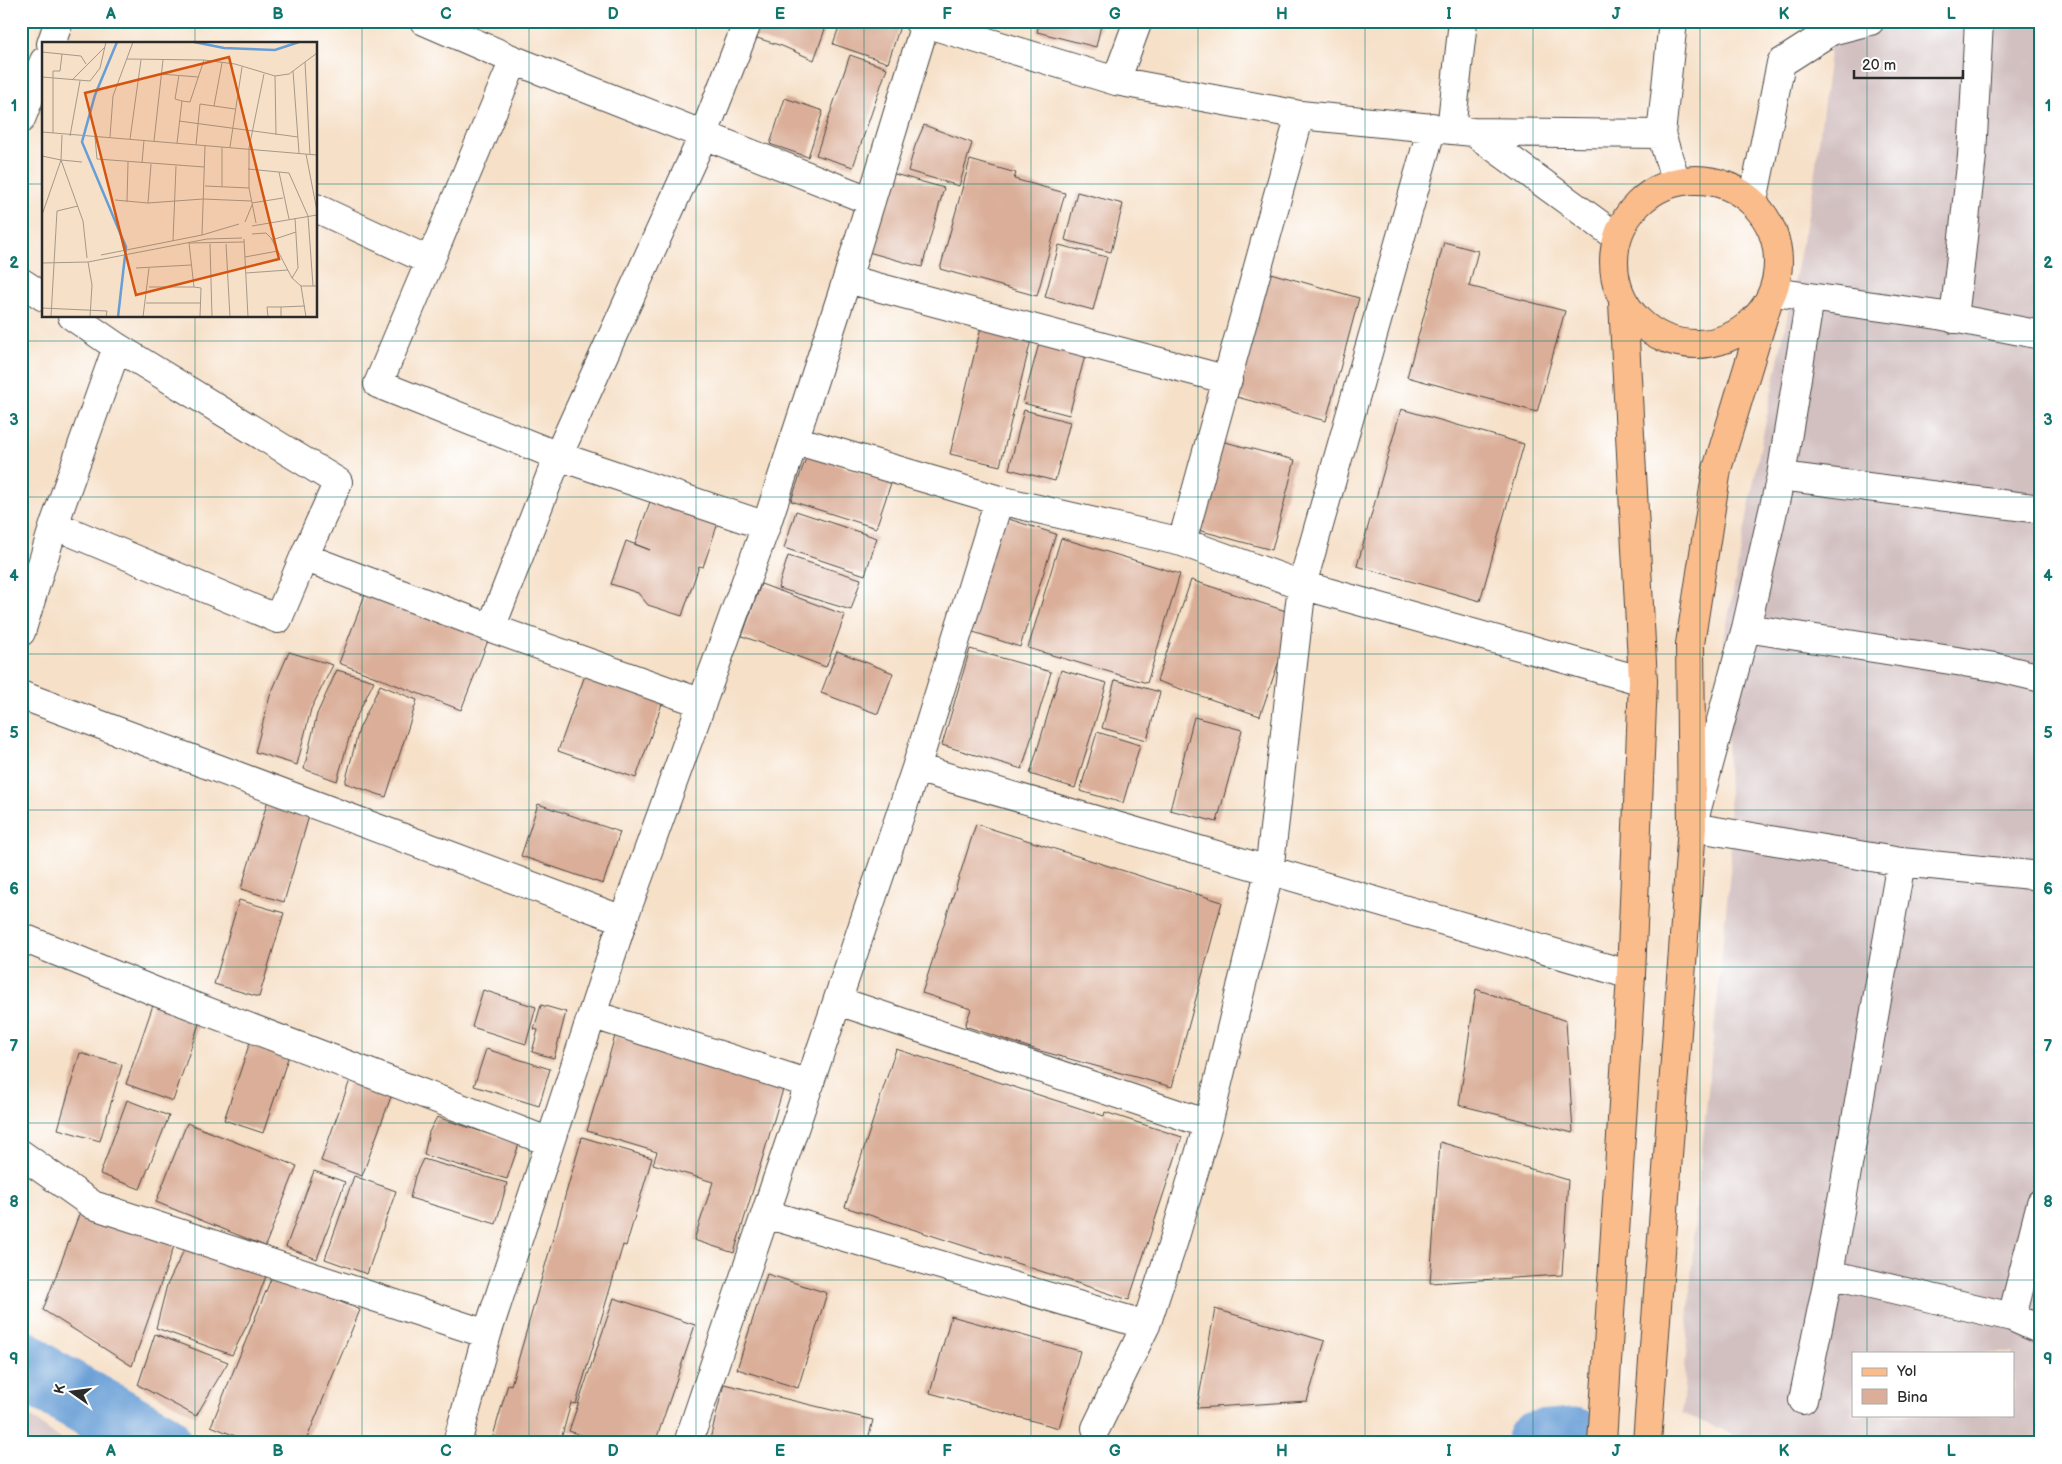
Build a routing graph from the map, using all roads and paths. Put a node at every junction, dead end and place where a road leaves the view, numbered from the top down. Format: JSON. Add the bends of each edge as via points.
{"nodes":[{"id":1,"x":59,"y":21,"type":"edge"},
{"id":2,"x":424,"y":21,"type":"edge"},
{"id":3,"x":748,"y":21,"type":"edge"},
{"id":4,"x":1138,"y":21,"type":"edge"},
{"id":5,"x":1463,"y":21,"type":"edge"},
{"id":6,"x":1673,"y":21,"type":"edge"},
{"id":7,"x":1979,"y":21,"type":"edge"},
{"id":8,"x":923,"y":22,"type":"edge"},
{"id":9,"x":1858,"y":23,"type":"edge"},
{"id":10,"x":52,"y":42,"type":"edge"},
{"id":11,"x":514,"y":60,"type":"junction"},
{"id":12,"x":42,"y":72,"type":"edge"},
{"id":13,"x":1116,"y":81,"type":"junction"},
{"id":14,"x":1300,"y":115,"type":"junction"},
{"id":15,"x":21,"y":119,"type":"edge"},
{"id":16,"x":1452,"y":130,"type":"junction"},
{"id":17,"x":1661,"y":134,"type":"junction"},
{"id":18,"x":703,"y":136,"type":"junction"},
{"id":19,"x":1676,"y":181,"type":"junction"},
{"id":20,"x":871,"y":201,"type":"junction"},
{"id":21,"x":1753,"y":201,"type":"junction"},
{"id":22,"x":318,"y":209,"type":"edge"},
{"id":23,"x":1617,"y":237,"type":"junction"},
{"id":24,"x":430,"y":262,"type":"junction"},
{"id":25,"x":848,"y":278,"type":"junction"},
{"id":26,"x":21,"y":282,"type":"edge"},
{"id":27,"x":42,"y":296,"type":"edge"},
{"id":28,"x":1770,"y":298,"type":"junction"},
{"id":29,"x":1810,"y":298,"type":"junction"},
{"id":30,"x":1623,"y":302,"type":"junction"},
{"id":31,"x":75,"y":318,"type":"edge"},
{"id":32,"x":1954,"y":319,"type":"junction"},
{"id":33,"x":2041,"y":335,"type":"edge"},
{"id":34,"x":117,"y":347,"type":"junction"},
{"id":35,"x":1228,"y":380,"type":"junction"},
{"id":36,"x":795,"y":440,"type":"junction"},
{"id":37,"x":558,"y":456,"type":"junction"},
{"id":38,"x":1781,"y":476,"type":"junction"},
{"id":39,"x":999,"y":500,"type":"junction"},
{"id":40,"x":2041,"y":509,"type":"edge"},
{"id":41,"x":54,"y":525,"type":"junction"},
{"id":42,"x":766,"y":526,"type":"junction"},
{"id":43,"x":1182,"y":542,"type":"junction"},
{"id":44,"x":304,"y":557,"type":"junction"},
{"id":45,"x":1302,"y":585,"type":"junction"},
{"id":46,"x":491,"y":628,"type":"junction"},
{"id":47,"x":1746,"y":628,"type":"junction"},
{"id":48,"x":21,"y":632,"type":"edge"},
{"id":49,"x":2041,"y":678,"type":"edge"},
{"id":50,"x":1643,"y":681,"type":"junction"},
{"id":51,"x":21,"y":695,"type":"edge"},
{"id":52,"x":702,"y":703,"type":"junction"},
{"id":53,"x":916,"y":768,"type":"junction"},
{"id":54,"x":1692,"y":827,"type":"junction"},
{"id":55,"x":1901,"y":862,"type":"junction"},
{"id":56,"x":1269,"y":872,"type":"junction"},
{"id":57,"x":2041,"y":876,"type":"edge"},
{"id":58,"x":624,"y":920,"type":"junction"},
{"id":59,"x":21,"y":937,"type":"edge"},
{"id":60,"x":1631,"y":976,"type":"junction"},
{"id":61,"x":838,"y":1001,"type":"junction"},
{"id":62,"x":594,"y":1015,"type":"junction"},
{"id":63,"x":810,"y":1084,"type":"junction"},
{"id":64,"x":1208,"y":1124,"type":"junction"},
{"id":65,"x":550,"y":1142,"type":"junction"},
{"id":66,"x":21,"y":1154,"type":"edge"},
{"id":67,"x":2041,"y":1203,"type":"edge"},
{"id":68,"x":766,"y":1214,"type":"junction"},
{"id":69,"x":1829,"y":1274,"type":"junction"},
{"id":70,"x":2012,"y":1317,"type":"junction"},
{"id":71,"x":1146,"y":1325,"type":"junction"},
{"id":72,"x":2041,"y":1330,"type":"edge"},
{"id":73,"x":487,"y":1334,"type":"junction"},
{"id":74,"x":1803,"y":1400,"type":"dead end"},
{"id":75,"x":1096,"y":1428,"type":"dead end"},
{"id":76,"x":457,"y":1443,"type":"edge"},
{"id":77,"x":688,"y":1443,"type":"edge"},
{"id":78,"x":1602,"y":1443,"type":"edge"},
{"id":79,"x":1647,"y":1443,"type":"edge"}],
"edges":[{"from":1,"to":10,"type":"street"},
{"from":2,"to":11,"type":"street"},
{"from":3,"to":18,"type":"street"},
{"from":4,"to":13,"type":"street"},
{"from":5,"to":16,"type":"street"},
{"from":6,"to":17,"type":"street"},
{"from":7,"to":32,"type":"street","via":[[1972,156]]},
{"from":8,"to":13,"type":"street"},
{"from":8,"to":20,"type":"street"},
{"from":9,"to":21,"type":"street","via":[[1831,31],[1781,62]]},
{"from":11,"to":18,"type":"street"},
{"from":11,"to":24,"type":"street"},
{"from":12,"to":15,"type":"street"},
{"from":13,"to":14,"type":"street"},
{"from":14,"to":16,"type":"street"},
{"from":14,"to":35,"type":"street"},
{"from":16,"to":17,"type":"street"},
{"from":16,"to":23,"type":"street"},
{"from":16,"to":45,"type":"street"},
{"from":17,"to":19,"type":"street"},
{"from":18,"to":20,"type":"street"},
{"from":18,"to":37,"type":"street"},
{"from":19,"to":21,"type":"main road","via":[[1717,181]]},
{"from":19,"to":23,"type":"main road","via":[[1639,201]]},
{"from":20,"to":25,"type":"street"},
{"from":21,"to":28,"type":"main road","via":[[1772,227],[1779,259]]},
{"from":22,"to":24,"type":"street"},
{"from":23,"to":30,"type":"main road","via":[[1614,270]]},
{"from":24,"to":37,"type":"street","via":[[378,384]]},
{"from":25,"to":35,"type":"street"},
{"from":25,"to":36,"type":"street"},
{"from":26,"to":27,"type":"street"},
{"from":28,"to":29,"type":"street"},
{"from":28,"to":30,"type":"main road","via":[[1748,327],[1723,341],[1694,345],[1666,340],[1641,325]]},
{"from":28,"to":54,"type":"main road","via":[[1717,469],[1690,644]]},
{"from":29,"to":32,"type":"street"},
{"from":29,"to":38,"type":"street"},
{"from":30,"to":50,"type":"main road"},
{"from":31,"to":34,"type":"street"},
{"from":32,"to":33,"type":"street"},
{"from":34,"to":41,"type":"street"},
{"from":34,"to":44,"type":"street","via":[[338,482]]},
{"from":35,"to":43,"type":"street"},
{"from":36,"to":39,"type":"street"},
{"from":36,"to":42,"type":"street"},
{"from":37,"to":42,"type":"street"},
{"from":37,"to":46,"type":"street"},
{"from":38,"to":40,"type":"street"},
{"from":38,"to":47,"type":"street"},
{"from":39,"to":43,"type":"street"},
{"from":39,"to":53,"type":"street"},
{"from":41,"to":44,"type":"street","via":[[278,619]]},
{"from":41,"to":48,"type":"street"},
{"from":42,"to":52,"type":"street"},
{"from":43,"to":45,"type":"street"},
{"from":44,"to":46,"type":"street"},
{"from":45,"to":50,"type":"street"},
{"from":45,"to":56,"type":"street"},
{"from":46,"to":52,"type":"street"},
{"from":47,"to":49,"type":"street","via":[[1996,667]]},
{"from":47,"to":54,"type":"street"},
{"from":50,"to":60,"type":"main road"},
{"from":51,"to":58,"type":"street"},
{"from":52,"to":58,"type":"street"},
{"from":53,"to":56,"type":"street"},
{"from":53,"to":61,"type":"street"},
{"from":54,"to":55,"type":"street"},
{"from":54,"to":79,"type":"main road"},
{"from":55,"to":57,"type":"street"},
{"from":55,"to":69,"type":"street"},
{"from":56,"to":60,"type":"street"},
{"from":56,"to":64,"type":"street"},
{"from":58,"to":62,"type":"street"},
{"from":59,"to":65,"type":"street"},
{"from":60,"to":78,"type":"main road"},
{"from":61,"to":63,"type":"street"},
{"from":61,"to":64,"type":"street"},
{"from":62,"to":63,"type":"street"},
{"from":62,"to":65,"type":"street"},
{"from":63,"to":68,"type":"street"},
{"from":64,"to":71,"type":"street"},
{"from":65,"to":73,"type":"street"},
{"from":66,"to":73,"type":"street","via":[[93,1205]]},
{"from":67,"to":70,"type":"street"},
{"from":68,"to":71,"type":"street"},
{"from":68,"to":77,"type":"street"},
{"from":69,"to":70,"type":"street"},
{"from":69,"to":74,"type":"street"},
{"from":70,"to":72,"type":"street"},
{"from":71,"to":75,"type":"street"},
{"from":73,"to":76,"type":"street"}]}
